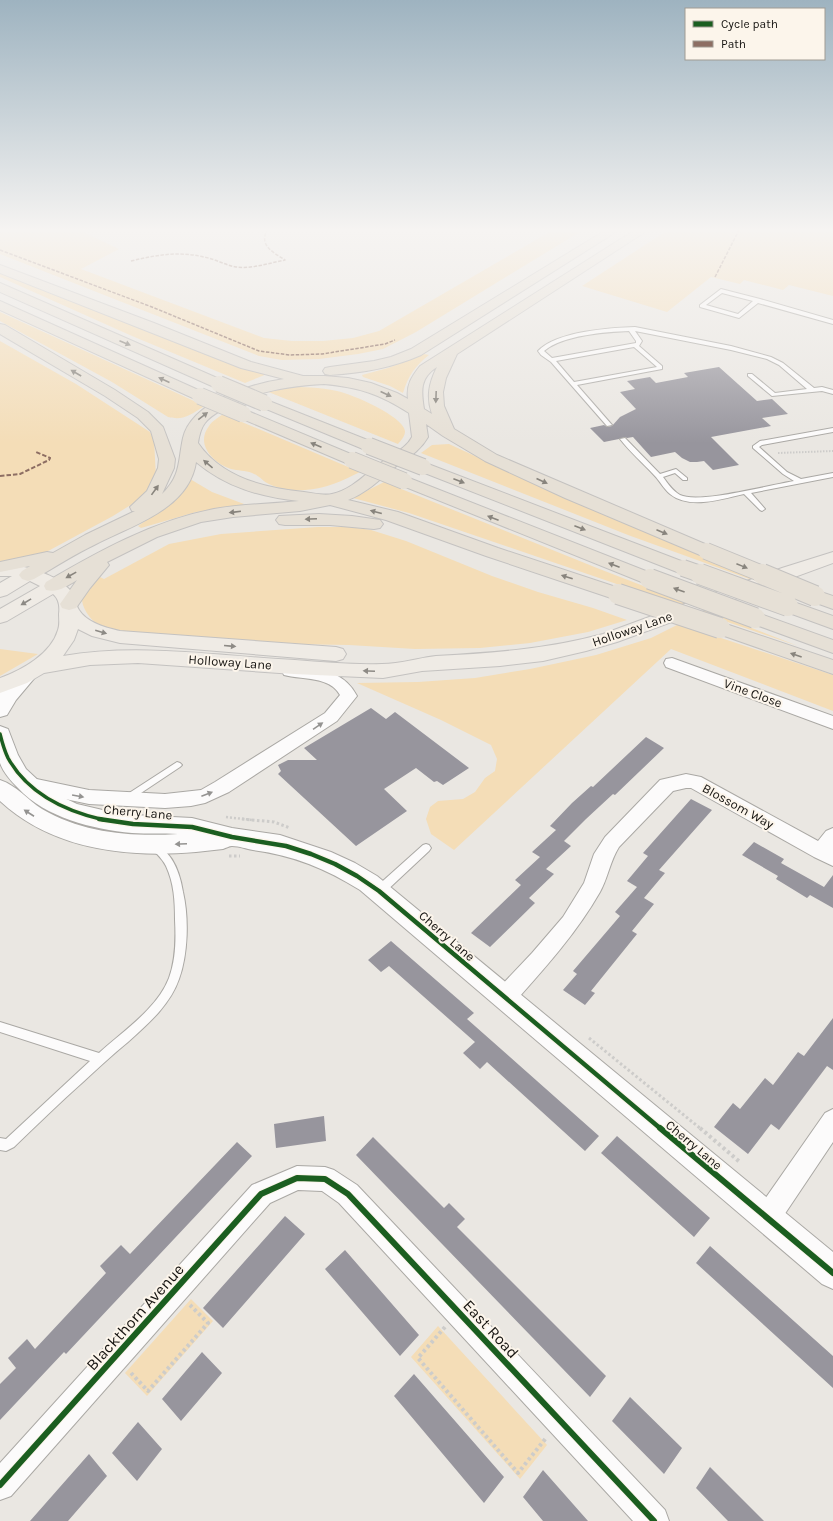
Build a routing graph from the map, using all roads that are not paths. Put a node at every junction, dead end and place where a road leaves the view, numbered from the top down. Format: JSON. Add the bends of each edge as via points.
{"nodes":[{"id":1,"x":31,"y":301,"type":"edge"},
{"id":2,"x":81,"y":301,"type":"edge"},
{"id":3,"x":498,"y":301,"type":"edge"},
{"id":4,"x":531,"y":301,"type":"edge"},
{"id":5,"x":708,"y":301,"type":"edge"},
{"id":6,"x":757,"y":301,"type":"edge"},
{"id":7,"x":761,"y":301,"type":"edge"},
{"id":8,"x":0,"y":306,"type":"edge"},
{"id":9,"x":464,"y":322,"type":"junction"},
{"id":10,"x":833,"y":322,"type":"edge"},
{"id":11,"x":0,"y":328,"type":"edge"},
{"id":12,"x":631,"y":329,"type":"junction"},
{"id":13,"x":635,"y":345,"type":"junction"},
{"id":14,"x":205,"y":348,"type":"junction"},
{"id":15,"x":451,"y":352,"type":"junction"},
{"id":16,"x":552,"y":361,"type":"junction"},
{"id":17,"x":286,"y":375,"type":"junction"},
{"id":18,"x":750,"y":375,"type":"dead end"},
{"id":19,"x":307,"y":380,"type":"junction"},
{"id":20,"x":572,"y":384,"type":"junction"},
{"id":21,"x":812,"y":390,"type":"junction"},
{"id":22,"x":833,"y":392,"type":"edge"},
{"id":23,"x":110,"y":393,"type":"junction"},
{"id":24,"x":232,"y":400,"type":"junction"},
{"id":25,"x":418,"y":412,"type":"junction"},
{"id":26,"x":609,"y":425,"type":"dead end"},
{"id":27,"x":418,"y":429,"type":"junction"},
{"id":28,"x":833,"y":430,"type":"edge"},
{"id":29,"x":448,"y":433,"type":"junction"},
{"id":30,"x":623,"y":439,"type":"dead end"},
{"id":31,"x":191,"y":444,"type":"junction"},
{"id":32,"x":187,"y":466,"type":"junction"},
{"id":33,"x":386,"y":466,"type":"junction"},
{"id":34,"x":833,"y":475,"type":"edge"},
{"id":35,"x":658,"y":476,"type":"junction"},
{"id":36,"x":684,"y":479,"type":"dead end"},
{"id":37,"x":800,"y":481,"type":"junction"},
{"id":38,"x":746,"y":492,"type":"junction"},
{"id":39,"x":307,"y":497,"type":"junction"},
{"id":40,"x":329,"y":500,"type":"junction"},
{"id":41,"x":762,"y":509,"type":"dead end"},
{"id":42,"x":145,"y":537,"type":"junction"},
{"id":43,"x":91,"y":539,"type":"junction"},
{"id":44,"x":114,"y":552,"type":"junction"},
{"id":45,"x":492,"y":552,"type":"junction"},
{"id":46,"x":66,"y":553,"type":"junction"},
{"id":47,"x":833,"y":557,"type":"edge"},
{"id":48,"x":0,"y":569,"type":"edge"},
{"id":49,"x":28,"y":575,"type":"junction"},
{"id":50,"x":53,"y":586,"type":"junction"},
{"id":51,"x":0,"y":591,"type":"edge"},
{"id":52,"x":833,"y":603,"type":"edge"},
{"id":53,"x":69,"y":608,"type":"junction"},
{"id":54,"x":0,"y":617,"type":"edge"},
{"id":55,"x":833,"y":623,"type":"edge"},
{"id":56,"x":833,"y":647,"type":"edge"},
{"id":57,"x":228,"y":662,"type":"junction"},
{"id":58,"x":672,"y":663,"type":"dead end"},
{"id":59,"x":422,"y":664,"type":"junction"},
{"id":60,"x":833,"y":667,"type":"edge"},
{"id":61,"x":32,"y":671,"type":"junction"},
{"id":62,"x":0,"y":686,"type":"edge"},
{"id":63,"x":0,"y":710,"type":"edge"},
{"id":64,"x":833,"y":723,"type":"edge"},
{"id":65,"x":0,"y":734,"type":"edge"},
{"id":66,"x":177,"y":765,"type":"dead end"},
{"id":67,"x":27,"y":784,"type":"junction"},
{"id":68,"x":0,"y":788,"type":"edge"},
{"id":69,"x":126,"y":799,"type":"junction"},
{"id":70,"x":833,"y":836,"type":"edge"},
{"id":71,"x":146,"y":845,"type":"junction"},
{"id":72,"x":426,"y":848,"type":"dead end"},
{"id":73,"x":233,"y":850,"type":"junction"},
{"id":74,"x":827,"y":855,"type":"edge"},
{"id":75,"x":379,"y":890,"type":"junction"},
{"id":76,"x":504,"y":998,"type":"junction"},
{"id":77,"x":0,"y":1027,"type":"edge"},
{"id":78,"x":101,"y":1059,"type":"junction"},
{"id":79,"x":833,"y":1121,"type":"edge"},
{"id":80,"x":0,"y":1144,"type":"edge"},
{"id":81,"x":297,"y":1178,"type":"joint"},
{"id":82,"x":767,"y":1218,"type":"junction"},
{"id":83,"x":833,"y":1273,"type":"edge"},
{"id":84,"x":0,"y":1485,"type":"edge"},
{"id":85,"x":654,"y":1521,"type":"edge"}],
"edges":[{"from":1,"to":55,"type":"highway","one_way":true,"bridge":true,"via":[[264,403],[423,468]]},
{"from":2,"to":14,"type":"highway"},
{"from":3,"to":9,"type":"highway"},
{"from":4,"to":15,"type":"highway"},
{"from":5,"to":6,"type":"lane","via":[[702,306],[739,316]]},
{"from":7,"to":10,"type":"lane"},
{"from":56,"to":8,"type":"highway","one_way":true,"bridge":true,"via":[[650,579],[404,482],[200,396]]},
{"from":9,"to":14,"type":"highway","via":[[386,356],[324,366],[270,366]]},
{"from":9,"to":17,"type":"highway","via":[[416,352],[392,361],[363,368]]},
{"from":23,"to":11,"type":"highway","one_way":true},
{"from":12,"to":13,"type":"lane","via":[[639,341]]},
{"from":12,"to":16,"type":"lane","via":[[566,338],[555,342],[541,351]]},
{"from":12,"to":21,"type":"lane","via":[[769,358],[781,364]]},
{"from":13,"to":16,"type":"lane"},
{"from":13,"to":20,"type":"lane","via":[[660,368]]},
{"from":14,"to":17,"type":"highway","via":[[246,365]]},
{"from":15,"to":25,"type":"highway","via":[[429,365],[418,378],[414,392]]},
{"from":15,"to":29,"type":"highway","one_way":true,"via":[[449,361],[438,379],[436,392],[437,411]]},
{"from":16,"to":20,"type":"lane"},
{"from":17,"to":19,"type":"highway"},
{"from":17,"to":24,"type":"highway","via":[[259,382]]},
{"from":18,"to":21,"type":"lane","via":[[774,395]]},
{"from":19,"to":24,"type":"highway","via":[[270,386]]},
{"from":19,"to":25,"type":"highway","one_way":true,"via":[[363,385],[392,396]]},
{"from":19,"to":27,"type":"highway","via":[[344,388],[367,397]]},
{"from":20,"to":26,"type":"lane"},
{"from":21,"to":22,"type":"lane"},
{"from":23,"to":32,"type":"highway","via":[[140,404],[163,420]]},
{"from":43,"to":23,"type":"highway","one_way":true,"via":[[146,500],[159,484],[166,468],[158,430],[144,416]]},
{"from":31,"to":24,"type":"highway","one_way":true,"via":[[192,431],[197,421],[210,410]]},
{"from":25,"to":27,"type":"highway"},
{"from":25,"to":29,"type":"highway"},
{"from":27,"to":33,"type":"highway","via":[[420,436],[415,445]]},
{"from":28,"to":37,"type":"lane","via":[[760,443],[755,447],[785,473]]},
{"from":29,"to":52,"type":"highway","one_way":true,"bridge":true,"via":[[501,463]]},
{"from":30,"to":35,"type":"lane"},
{"from":31,"to":32,"type":"highway"},
{"from":39,"to":31,"type":"highway","one_way":true,"via":[[268,491],[234,481],[212,468]]},
{"from":32,"to":39,"type":"highway","via":[[220,489],[248,499]]},
{"from":32,"to":43,"type":"highway","via":[[184,479],[169,497],[146,512]]},
{"from":33,"to":39,"type":"highway","via":[[343,486]]},
{"from":33,"to":40,"type":"highway","via":[[358,489]]},
{"from":34,"to":37,"type":"lane"},
{"from":35,"to":36,"type":"lane","via":[[676,471]]},
{"from":35,"to":38,"type":"lane","via":[[676,496],[694,500]]},
{"from":37,"to":38,"type":"lane"},
{"from":38,"to":41,"type":"lane"},
{"from":39,"to":40,"type":"highway"},
{"from":40,"to":42,"type":"highway","one_way":true,"via":[[293,507],[214,514],[165,528]]},
{"from":45,"to":40,"type":"highway","one_way":true,"via":[[392,516]]},
{"from":42,"to":44,"type":"highway"},
{"from":45,"to":42,"type":"highway","one_way":true,"via":[[451,546],[373,523],[336,519],[228,525]]},
{"from":43,"to":46,"type":"highway"},
{"from":44,"to":50,"type":"highway","one_way":true},
{"from":44,"to":53,"type":"highway","via":[[95,569]]},
{"from":60,"to":45,"type":"highway","one_way":true,"bridge":true},
{"from":46,"to":48,"type":"highway"},
{"from":46,"to":49,"type":"highway"},
{"from":47,"to":59,"type":"main road","name":"Holloway Lane","via":[[586,645],[522,657]]},
{"from":48,"to":49,"type":"main road","name":"Holloway Lane"},
{"from":49,"to":50,"type":"main road","name":"Holloway Lane"},
{"from":49,"to":51,"type":"main road"},
{"from":50,"to":53,"type":"main road","name":"Holloway Lane","via":[[67,597]]},
{"from":50,"to":54,"type":"main road","one_way":true},
{"from":53,"to":59,"type":"main road","name":"Holloway Lane","one_way":true,"via":[[77,620],[94,630],[120,637],[383,657]]},
{"from":53,"to":61,"type":"main road","via":[[68,631],[64,639],[51,656]]},
{"from":59,"to":57,"type":"main road","name":"Holloway Lane","one_way":true,"via":[[383,671]]},
{"from":57,"to":61,"type":"main road","name":"Holloway Lane","via":[[113,656],[90,658]]},
{"from":69,"to":57,"type":"street","one_way":true,"via":[[165,801],[205,796],[222,788],[332,717],[349,696],[342,684],[329,678]]},
{"from":58,"to":64,"type":"street","name":"Vine Close"},
{"from":61,"to":62,"type":"main road"},
{"from":61,"to":63,"type":"street","via":[[7,696]]},
{"from":65,"to":67,"type":"street","name":"Cherry Lane","via":[[9,759],[18,775]]},
{"from":66,"to":69,"type":"lane"},
{"from":67,"to":69,"type":"street","one_way":true,"via":[[89,797]]},
{"from":67,"to":73,"type":"street","name":"Cherry Lane","via":[[52,802],[82,816],[200,828]]},
{"from":71,"to":68,"type":"street","name":"Cherry Lane","one_way":true,"via":[[113,843],[63,831],[28,813]]},
{"from":70,"to":74,"type":"street"},
{"from":73,"to":71,"type":"street","name":"Cherry Lane","one_way":true,"via":[[196,843]]},
{"from":71,"to":78,"type":"lane","via":[[161,852],[176,879],[180,900],[180,955],[174,979],[161,1002]]},
{"from":72,"to":75,"type":"lane"},
{"from":73,"to":75,"type":"street","name":"Cherry Lane","via":[[286,846],[308,852],[358,876]]},
{"from":74,"to":76,"type":"street","name":"Blossom Way","via":[[696,782],[686,781],[667,785],[612,842],[604,854],[593,886],[570,923]]},
{"from":75,"to":76,"type":"street","name":"Cherry Lane"},
{"from":76,"to":82,"type":"street","name":"Cherry Lane"},
{"from":77,"to":78,"type":"lane"},
{"from":78,"to":80,"type":"lane","via":[[10,1143]]},
{"from":79,"to":82,"type":"street"},
{"from":81,"to":84,"type":"street","name":"Blackthorn Avenue","via":[[262,1194]]},
{"from":81,"to":85,"type":"street","name":"East Road","via":[[325,1179],[348,1194]]},
{"from":82,"to":83,"type":"street","name":"Cherry Lane"}]}
